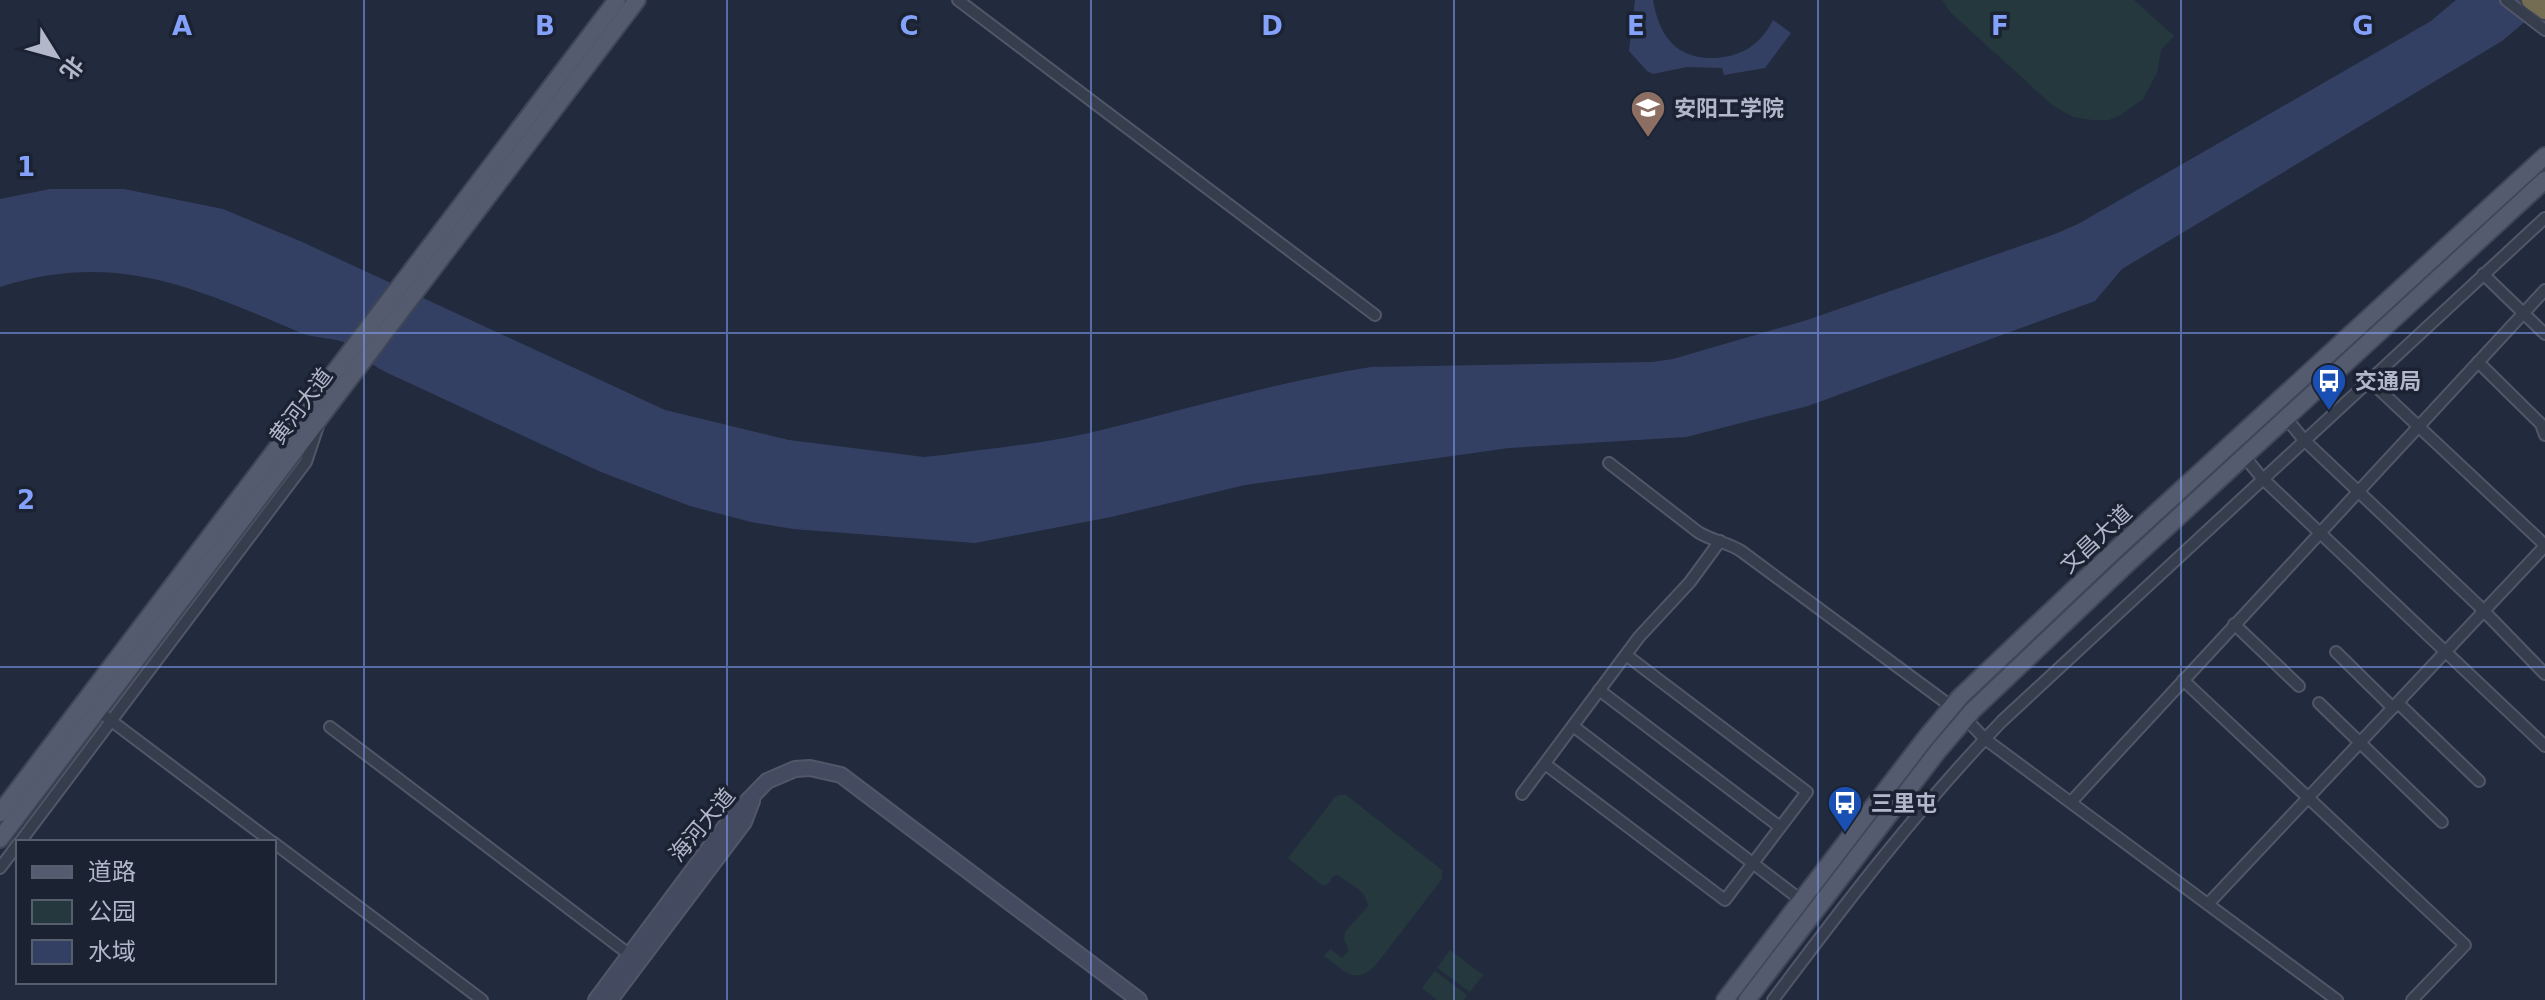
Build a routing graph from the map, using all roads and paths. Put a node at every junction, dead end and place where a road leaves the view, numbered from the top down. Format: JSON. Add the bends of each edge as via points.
{"nodes":[{"id":1,"x":617,"y":0,"type":"edge"},
{"id":2,"x":637,"y":0,"type":"edge"},
{"id":3,"x":958,"y":0,"type":"edge"},
{"id":4,"x":2506,"y":0,"type":"edge"},
{"id":5,"x":2531,"y":0,"type":"edge"},
{"id":6,"x":2545,"y":10,"type":"edge"},
{"id":7,"x":2545,"y":30,"type":"edge"},
{"id":8,"x":2545,"y":156,"type":"edge"},
{"id":9,"x":2545,"y":180,"type":"edge"},
{"id":10,"x":2545,"y":218,"type":"edge"},
{"id":11,"x":2483,"y":274,"type":"junction"},
{"id":12,"x":409,"y":287,"type":"junction"},
{"id":13,"x":2545,"y":290,"type":"edge"},
{"id":14,"x":2523,"y":313,"type":"junction"},
{"id":15,"x":1375,"y":315,"type":"dead end"},
{"id":16,"x":2545,"y":334,"type":"edge"},
{"id":17,"x":353,"y":360,"type":"junction"},
{"id":18,"x":2478,"y":362,"type":"junction"},
{"id":19,"x":2369,"y":380,"type":"junction"},
{"id":20,"x":322,"y":415,"type":"junction"},
{"id":21,"x":2286,"y":418,"type":"junction"},
{"id":22,"x":2419,"y":426,"type":"junction"},
{"id":23,"x":2545,"y":435,"type":"edge"},
{"id":24,"x":2304,"y":440,"type":"junction"},
{"id":25,"x":2244,"y":456,"type":"junction"},
{"id":26,"x":1609,"y":463,"type":"dead end"},
{"id":27,"x":2262,"y":478,"type":"junction"},
{"id":28,"x":2358,"y":491,"type":"junction"},
{"id":29,"x":2319,"y":532,"type":"junction"},
{"id":30,"x":1720,"y":541,"type":"junction"},
{"id":31,"x":2545,"y":546,"type":"edge"},
{"id":32,"x":2483,"y":612,"type":"junction"},
{"id":33,"x":2234,"y":624,"type":"junction"},
{"id":34,"x":2336,"y":652,"type":"dead end"},
{"id":35,"x":2446,"y":652,"type":"junction"},
{"id":36,"x":1626,"y":655,"type":"junction"},
{"id":37,"x":2545,"y":674,"type":"edge"},
{"id":38,"x":2183,"y":680,"type":"junction"},
{"id":39,"x":2299,"y":686,"type":"dead end"},
{"id":40,"x":1599,"y":690,"type":"junction"},
{"id":41,"x":2319,"y":703,"type":"dead end"},
{"id":42,"x":2395,"y":705,"type":"junction"},
{"id":43,"x":1952,"y":707,"type":"junction"},
{"id":44,"x":97,"y":710,"type":"junction"},
{"id":45,"x":1965,"y":718,"type":"junction"},
{"id":46,"x":113,"y":722,"type":"junction"},
{"id":47,"x":1573,"y":726,"type":"junction"},
{"id":48,"x":330,"y":727,"type":"dead end"},
{"id":49,"x":1985,"y":739,"type":"junction"},
{"id":50,"x":2360,"y":743,"type":"junction"},
{"id":51,"x":2545,"y":746,"type":"edge"},
{"id":52,"x":1545,"y":764,"type":"junction"},
{"id":53,"x":2479,"y":781,"type":"dead end"},
{"id":54,"x":1522,"y":794,"type":"dead end"},
{"id":55,"x":754,"y":797,"type":"junction"},
{"id":56,"x":2308,"y":798,"type":"junction"},
{"id":57,"x":2071,"y":802,"type":"junction"},
{"id":58,"x":0,"y":813,"type":"edge"},
{"id":59,"x":2442,"y":822,"type":"dead end"},
{"id":60,"x":1780,"y":827,"type":"junction"},
{"id":61,"x":0,"y":839,"type":"edge"},
{"id":62,"x":21,"y":840,"type":"edge"},
{"id":63,"x":269,"y":840,"type":"edge"},
{"id":64,"x":276,"y":845,"type":"edge"},
{"id":65,"x":16,"y":847,"type":"edge"},
{"id":66,"x":1753,"y":864,"type":"junction"},
{"id":67,"x":0,"y":868,"type":"edge"},
{"id":68,"x":1801,"y":900,"type":"junction"},
{"id":69,"x":2208,"y":904,"type":"junction"},
{"id":70,"x":630,"y":955,"type":"junction"},
{"id":71,"x":482,"y":1000,"type":"edge"},
{"id":72,"x":596,"y":1000,"type":"edge"},
{"id":73,"x":610,"y":1000,"type":"edge"},
{"id":74,"x":1139,"y":1000,"type":"edge"},
{"id":75,"x":1725,"y":1000,"type":"edge"},
{"id":76,"x":1747,"y":1000,"type":"edge"},
{"id":77,"x":1773,"y":1000,"type":"edge"},
{"id":78,"x":2337,"y":1000,"type":"edge"},
{"id":79,"x":2412,"y":1000,"type":"edge"}],
"edges":[{"from":1,"to":12,"type":"main road","name":"黄河大道"},
{"from":2,"to":12,"type":"main road","name":"黄河大道"},
{"from":3,"to":15,"type":"street"},
{"from":4,"to":7,"type":"street"},
{"from":5,"to":6,"type":"highway"},
{"from":8,"to":43,"type":"main road","name":"文昌大道"},
{"from":9,"to":21,"type":"main road","name":"文昌大道"},
{"from":10,"to":11,"type":"street"},
{"from":11,"to":14,"type":"street"},
{"from":11,"to":19,"type":"street"},
{"from":12,"to":17,"type":"main road","name":"黄河大道"},
{"from":13,"to":14,"type":"street"},
{"from":14,"to":16,"type":"street"},
{"from":14,"to":18,"type":"street"},
{"from":17,"to":20,"type":"main road","name":"黄河大道"},
{"from":17,"to":58,"type":"main road","name":"黄河大道"},
{"from":18,"to":22,"type":"street"},
{"from":18,"to":23,"type":"street","via":[[2541,424]]},
{"from":19,"to":22,"type":"street"},
{"from":19,"to":24,"type":"street"},
{"from":20,"to":44,"type":"main road","name":"黄河大道"},
{"from":20,"to":46,"type":"street","via":[[306,462]]},
{"from":21,"to":24,"type":"street"},
{"from":21,"to":25,"type":"main road","name":"文昌大道"},
{"from":22,"to":28,"type":"street"},
{"from":22,"to":31,"type":"street"},
{"from":24,"to":27,"type":"street"},
{"from":24,"to":28,"type":"street"},
{"from":25,"to":27,"type":"street"},
{"from":25,"to":45,"type":"main road","name":"文昌大道"},
{"from":26,"to":30,"type":"street","via":[[1698,532]]},
{"from":27,"to":29,"type":"street"},
{"from":27,"to":49,"type":"street"},
{"from":28,"to":29,"type":"street"},
{"from":28,"to":32,"type":"street"},
{"from":29,"to":33,"type":"street"},
{"from":29,"to":35,"type":"street"},
{"from":30,"to":36,"type":"street"},
{"from":30,"to":43,"type":"street","via":[[1741,551]]},
{"from":31,"to":32,"type":"street"},
{"from":32,"to":35,"type":"street"},
{"from":32,"to":37,"type":"street"},
{"from":33,"to":38,"type":"street"},
{"from":33,"to":39,"type":"street"},
{"from":34,"to":42,"type":"street"},
{"from":35,"to":42,"type":"street"},
{"from":35,"to":51,"type":"street"},
{"from":36,"to":40,"type":"street"},
{"from":36,"to":60,"type":"street","via":[[1807,792]]},
{"from":38,"to":56,"type":"street"},
{"from":38,"to":57,"type":"street"},
{"from":40,"to":47,"type":"street"},
{"from":40,"to":60,"type":"street"},
{"from":41,"to":50,"type":"street"},
{"from":42,"to":50,"type":"street"},
{"from":42,"to":53,"type":"street"},
{"from":43,"to":68,"type":"main road","name":"文昌大道"},
{"from":44,"to":46,"type":"street"},
{"from":44,"to":61,"type":"main road","name":"黄河大道"},
{"from":45,"to":49,"type":"street"},
{"from":45,"to":76,"type":"main road","name":"文昌大道"},
{"from":46,"to":62,"type":"street"},
{"from":46,"to":63,"type":"street"},
{"from":47,"to":52,"type":"street"},
{"from":47,"to":66,"type":"street"},
{"from":48,"to":70,"type":"street"},
{"from":49,"to":57,"type":"street"},
{"from":49,"to":77,"type":"street"},
{"from":50,"to":56,"type":"street"},
{"from":50,"to":59,"type":"street"},
{"from":52,"to":54,"type":"street"},
{"from":52,"to":66,"type":"street","via":[[1725,900]]},
{"from":55,"to":70,"type":"street","name":"海河大道","via":[[734,815]]},
{"from":55,"to":73,"type":"street","name":"海河大道","via":[[744,822]]},
{"from":55,"to":74,"type":"street","via":[[767,781],[795,769],[841,775]]},
{"from":56,"to":69,"type":"street"},
{"from":56,"to":79,"type":"street","via":[[2465,945]]},
{"from":57,"to":69,"type":"street"},
{"from":60,"to":66,"type":"street"},
{"from":64,"to":71,"type":"street"},
{"from":65,"to":67,"type":"street"},
{"from":66,"to":68,"type":"street"},
{"from":68,"to":75,"type":"main road","name":"文昌大道"},
{"from":69,"to":78,"type":"street"},
{"from":70,"to":72,"type":"street","name":"海河大道"}]}
